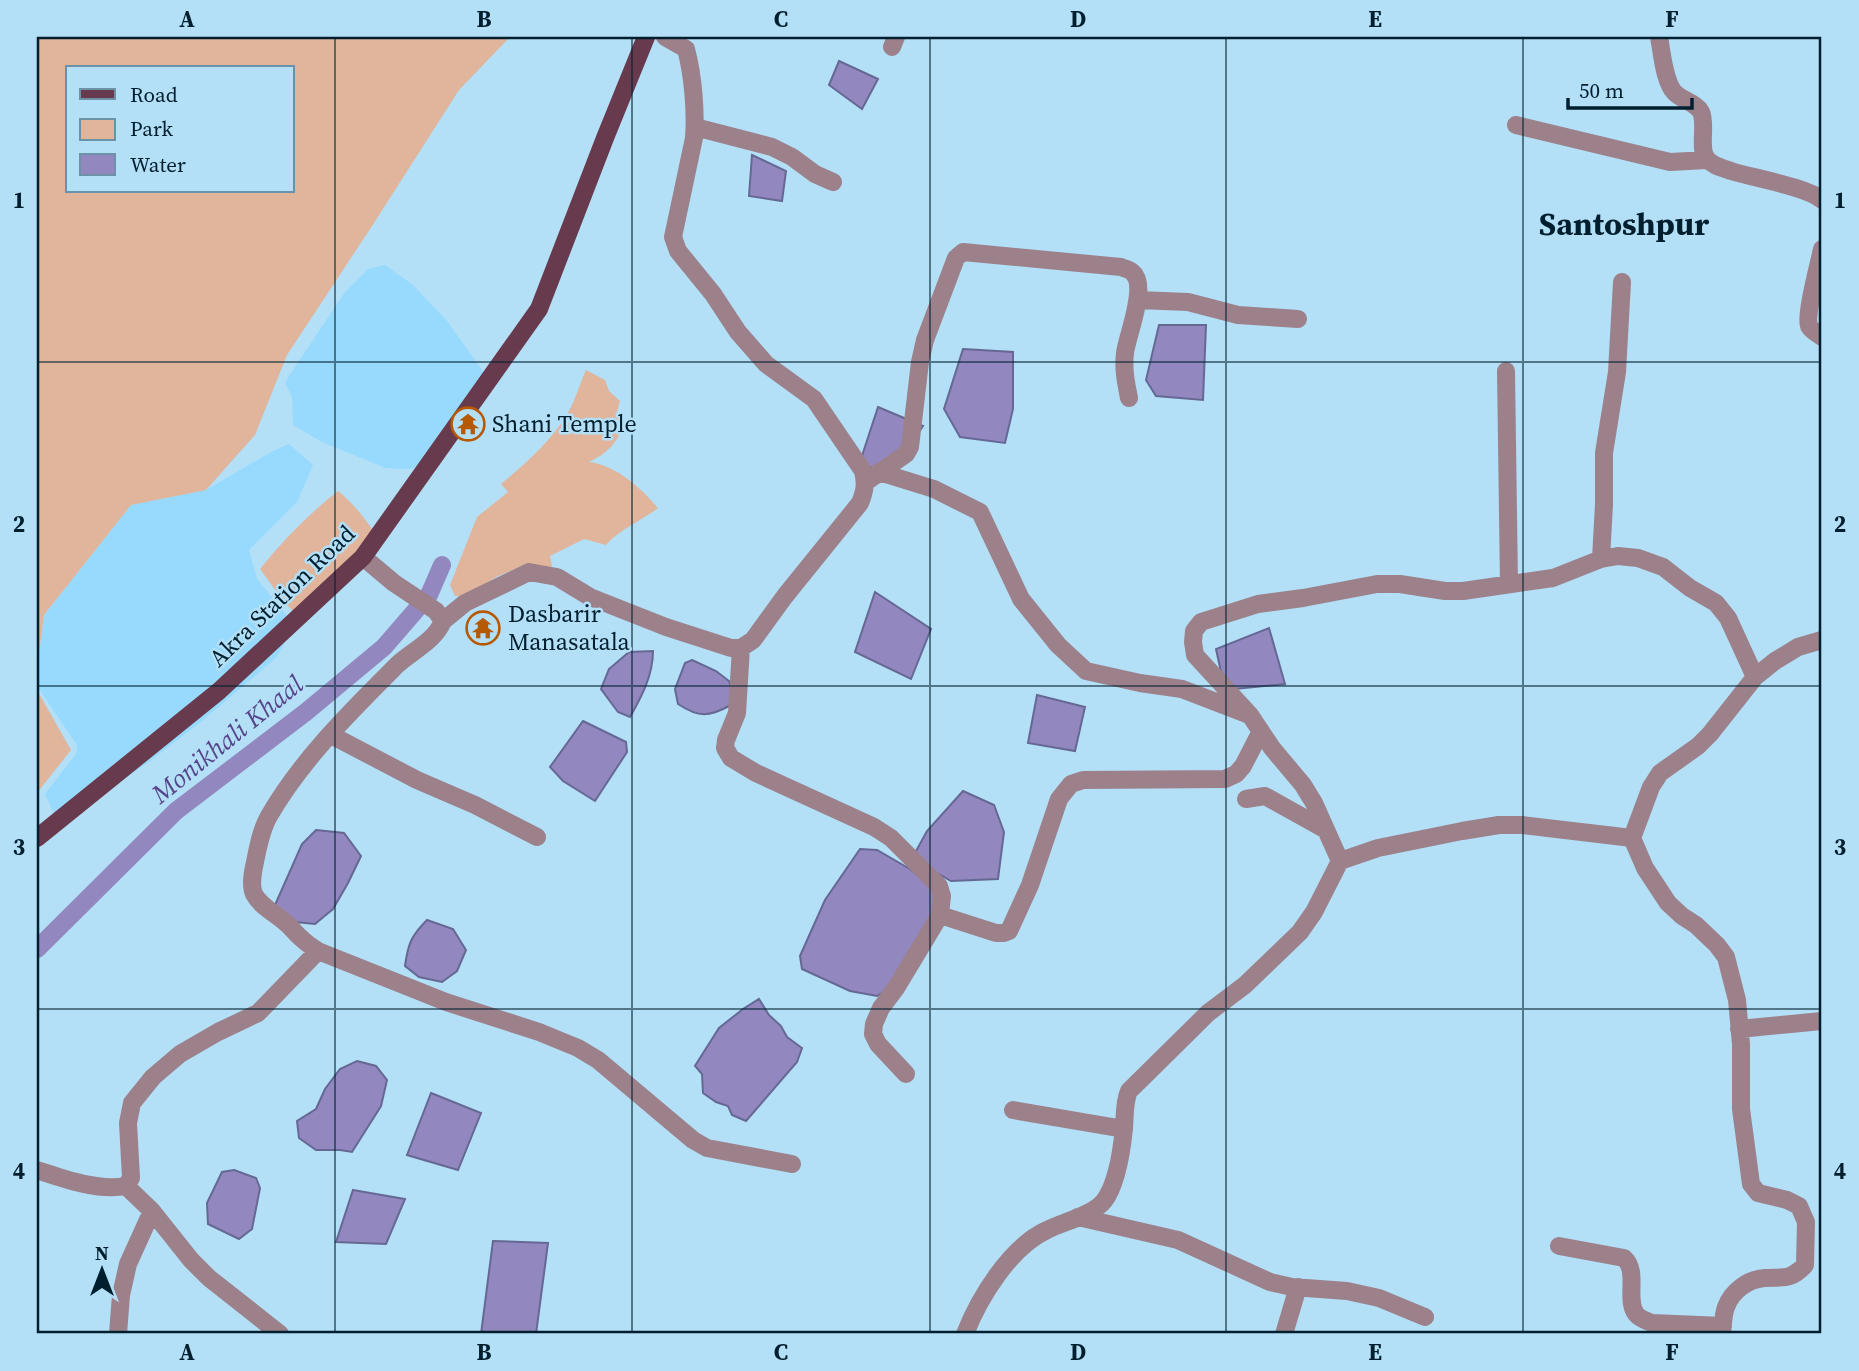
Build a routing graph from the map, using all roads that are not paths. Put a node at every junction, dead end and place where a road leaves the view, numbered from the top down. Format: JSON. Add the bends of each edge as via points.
{"nodes":[{"id":1,"x":646,"y":37,"type":"edge"},
{"id":2,"x":665,"y":37,"type":"edge"},
{"id":3,"x":1659,"y":37,"type":"edge"},
{"id":4,"x":1516,"y":125,"type":"dead end"},
{"id":5,"x":695,"y":127,"type":"junction"},
{"id":6,"x":1707,"y":160,"type":"junction"},
{"id":7,"x":833,"y":182,"type":"dead end"},
{"id":8,"x":1822,"y":200,"type":"edge"},
{"id":9,"x":1822,"y":250,"type":"edge"},
{"id":10,"x":1622,"y":282,"type":"dead end"},
{"id":11,"x":1138,"y":300,"type":"junction"},
{"id":12,"x":1297,"y":318,"type":"dead end"},
{"id":13,"x":1822,"y":337,"type":"edge"},
{"id":14,"x":1506,"y":371,"type":"dead end"},
{"id":15,"x":1129,"y":398,"type":"dead end"},
{"id":16,"x":872,"y":477,"type":"junction"},
{"id":17,"x":363,"y":557,"type":"junction"},
{"id":18,"x":1601,"y":559,"type":"junction"},
{"id":19,"x":1509,"y":584,"type":"junction"},
{"id":20,"x":439,"y":616,"type":"junction"},
{"id":21,"x":1822,"y":640,"type":"edge"},
{"id":22,"x":741,"y":648,"type":"junction"},
{"id":23,"x":1764,"y":670,"type":"junction"},
{"id":24,"x":1250,"y":715,"type":"junction"},
{"id":25,"x":1261,"y":731,"type":"junction"},
{"id":26,"x":331,"y":735,"type":"junction"},
{"id":27,"x":1246,"y":799,"type":"dead end"},
{"id":28,"x":1326,"y":830,"type":"junction"},
{"id":29,"x":537,"y":837,"type":"dead end"},
{"id":30,"x":37,"y":838,"type":"edge"},
{"id":31,"x":1632,"y":838,"type":"junction"},
{"id":32,"x":1339,"y":861,"type":"junction"},
{"id":33,"x":940,"y":915,"type":"junction"},
{"id":34,"x":318,"y":951,"type":"junction"},
{"id":35,"x":1822,"y":1021,"type":"edge"},
{"id":36,"x":1740,"y":1029,"type":"junction"},
{"id":37,"x":906,"y":1074,"type":"dead end"},
{"id":38,"x":1013,"y":1110,"type":"dead end"},
{"id":39,"x":1124,"y":1129,"type":"junction"},
{"id":40,"x":792,"y":1164,"type":"dead end"},
{"id":41,"x":37,"y":1170,"type":"edge"},
{"id":42,"x":125,"y":1186,"type":"junction"},
{"id":43,"x":152,"y":1211,"type":"junction"},
{"id":44,"x":1078,"y":1217,"type":"junction"},
{"id":45,"x":1814,"y":1222,"type":"edge"},
{"id":46,"x":1559,"y":1246,"type":"dead end"},
{"id":47,"x":1298,"y":1287,"type":"junction"},
{"id":48,"x":1425,"y":1317,"type":"dead end"},
{"id":49,"x":1723,"y":1330,"type":"edge"},
{"id":50,"x":118,"y":1334,"type":"edge"},
{"id":51,"x":280,"y":1334,"type":"edge"},
{"id":52,"x":965,"y":1334,"type":"edge"},
{"id":53,"x":1284,"y":1334,"type":"edge"}],
"edges":[{"from":1,"to":17,"type":"main road","name":"Akra Station Road","via":[[539,309]]},
{"from":2,"to":5,"type":"street","via":[[686,49]]},
{"from":3,"to":6,"type":"street","via":[[1672,90],[1701,113]]},
{"from":4,"to":6,"type":"street","via":[[1670,162]]},
{"from":5,"to":7,"type":"street","via":[[772,147]]},
{"from":5,"to":16,"type":"street","via":[[673,237],[678,251],[738,332],[766,364],[814,399],[863,471]]},
{"from":6,"to":8,"type":"street"},
{"from":9,"to":13,"type":"street","via":[[1809,314],[1809,325]]},
{"from":10,"to":18,"type":"street","via":[[1617,373],[1604,453]]},
{"from":11,"to":12,"type":"street","via":[[1188,302],[1238,316]]},
{"from":11,"to":15,"type":"street","via":[[1125,351]]},
{"from":11,"to":16,"type":"street","via":[[1137,279],[1121,267],[962,252],[925,340],[910,447]]},
{"from":14,"to":19,"type":"street"},
{"from":16,"to":22,"type":"street","via":[[860,502],[753,640]]},
{"from":16,"to":24,"type":"street","via":[[934,489],[981,512],[1021,599],[1086,671],[1182,689]]},
{"from":17,"to":20,"type":"street"},
{"from":17,"to":30,"type":"main road","name":"Akra Station Road","via":[[219,691]]},
{"from":18,"to":19,"type":"street","via":[[1553,578]]},
{"from":18,"to":23,"type":"street","via":[[1638,558],[1663,567],[1716,603]]},
{"from":19,"to":24,"type":"street","via":[[1445,591],[1377,584],[1258,604],[1200,622],[1194,631],[1195,655]]},
{"from":20,"to":22,"type":"street","via":[[528,572],[558,577],[590,597],[666,627]]},
{"from":20,"to":26,"type":"street","via":[[440,627],[433,636],[401,662]]},
{"from":21,"to":23,"type":"street","via":[[1798,647]]},
{"from":22,"to":33,"type":"street","via":[[737,713],[725,748],[731,758],[891,838],[939,886]]},
{"from":23,"to":31,"type":"street","via":[[1698,746],[1660,773]]},
{"from":24,"to":25,"type":"street"},
{"from":25,"to":28,"type":"street","via":[[1303,785]]},
{"from":25,"to":33,"type":"street","via":[[1243,766],[1225,779],[1083,780],[1071,784],[1059,799],[1009,931],[996,933]]},
{"from":26,"to":29,"type":"street"},
{"from":26,"to":34,"type":"street","via":[[268,818],[254,869],[253,889],[261,904]]},
{"from":27,"to":28,"type":"street","via":[[1265,796]]},
{"from":28,"to":32,"type":"street"},
{"from":31,"to":32,"type":"street","via":[[1499,825],[1378,848]]},
{"from":31,"to":36,"type":"street","via":[[1668,903],[1726,957]]},
{"from":32,"to":39,"type":"street","via":[[1300,932],[1135,1084],[1126,1097]]},
{"from":33,"to":37,"type":"street","via":[[874,1024],[878,1044]]},
{"from":34,"to":40,"type":"street","via":[[578,1048],[707,1149]]},
{"from":34,"to":42,"type":"street","via":[[258,1013],[180,1054],[153,1077],[132,1103],[128,1123],[131,1178]]},
{"from":35,"to":36,"type":"street"},
{"from":36,"to":45,"type":"street","via":[[1741,1109],[1751,1184],[1758,1193],[1799,1206]]},
{"from":38,"to":39,"type":"street"},
{"from":39,"to":44,"type":"street","via":[[1118,1166],[1105,1199]]},
{"from":41,"to":42,"type":"street","via":[[66,1180]]},
{"from":42,"to":43,"type":"street"},
{"from":43,"to":50,"type":"street","via":[[128,1264]]},
{"from":43,"to":51,"type":"street","via":[[209,1278]]},
{"from":44,"to":47,"type":"street","via":[[1178,1240],[1270,1282]]},
{"from":44,"to":52,"type":"street","via":[[1043,1232],[1002,1266]]},
{"from":45,"to":49,"type":"street","via":[[1805,1265],[1790,1277],[1760,1278],[1743,1285],[1725,1308]]},
{"from":46,"to":49,"type":"street","via":[[1629,1262],[1633,1308],[1642,1319]]},
{"from":47,"to":48,"type":"street","via":[[1379,1298]]},
{"from":47,"to":53,"type":"street"}]}
